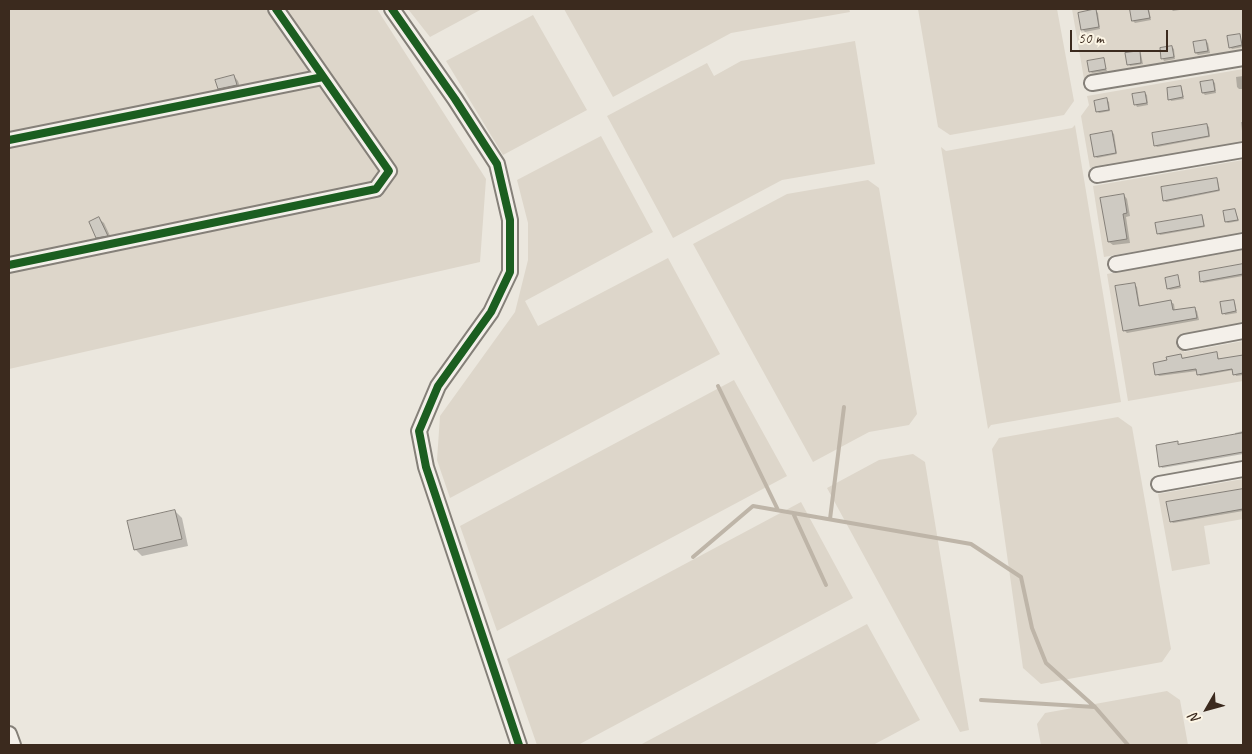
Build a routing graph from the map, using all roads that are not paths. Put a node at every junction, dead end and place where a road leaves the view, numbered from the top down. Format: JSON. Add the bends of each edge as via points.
{"nodes":[{"id":1,"x":276,"y":9,"type":"edge"},
{"id":2,"x":392,"y":9,"type":"edge"},
{"id":3,"x":1243,"y":58,"type":"edge"},
{"id":4,"x":323,"y":76,"type":"junction"},
{"id":5,"x":1092,"y":84,"type":"dead end"},
{"id":6,"x":9,"y":140,"type":"edge"},
{"id":7,"x":1243,"y":150,"type":"edge"},
{"id":8,"x":1097,"y":175,"type":"dead end"},
{"id":9,"x":1243,"y":241,"type":"edge"},
{"id":10,"x":1116,"y":264,"type":"dead end"},
{"id":11,"x":9,"y":265,"type":"edge"},
{"id":12,"x":1243,"y":331,"type":"edge"},
{"id":13,"x":1184,"y":342,"type":"dead end"},
{"id":14,"x":1243,"y":469,"type":"edge"},
{"id":15,"x":1159,"y":484,"type":"dead end"},
{"id":16,"x":9,"y":734,"type":"edge"},
{"id":17,"x":13,"y":745,"type":"edge"},
{"id":18,"x":518,"y":745,"type":"edge"}],
"edges":[{"from":1,"to":4,"type":"street"},
{"from":2,"to":18,"type":"street","via":[[497,164],[510,220],[510,272],[491,312],[438,386],[419,431],[426,467]]},
{"from":3,"to":5,"type":"street"},
{"from":4,"to":6,"type":"street"},
{"from":4,"to":11,"type":"street","via":[[389,171],[376,189]]},
{"from":7,"to":8,"type":"street"},
{"from":9,"to":10,"type":"street"},
{"from":12,"to":13,"type":"street"},
{"from":14,"to":15,"type":"street"},
{"from":16,"to":17,"type":"street"}]}
